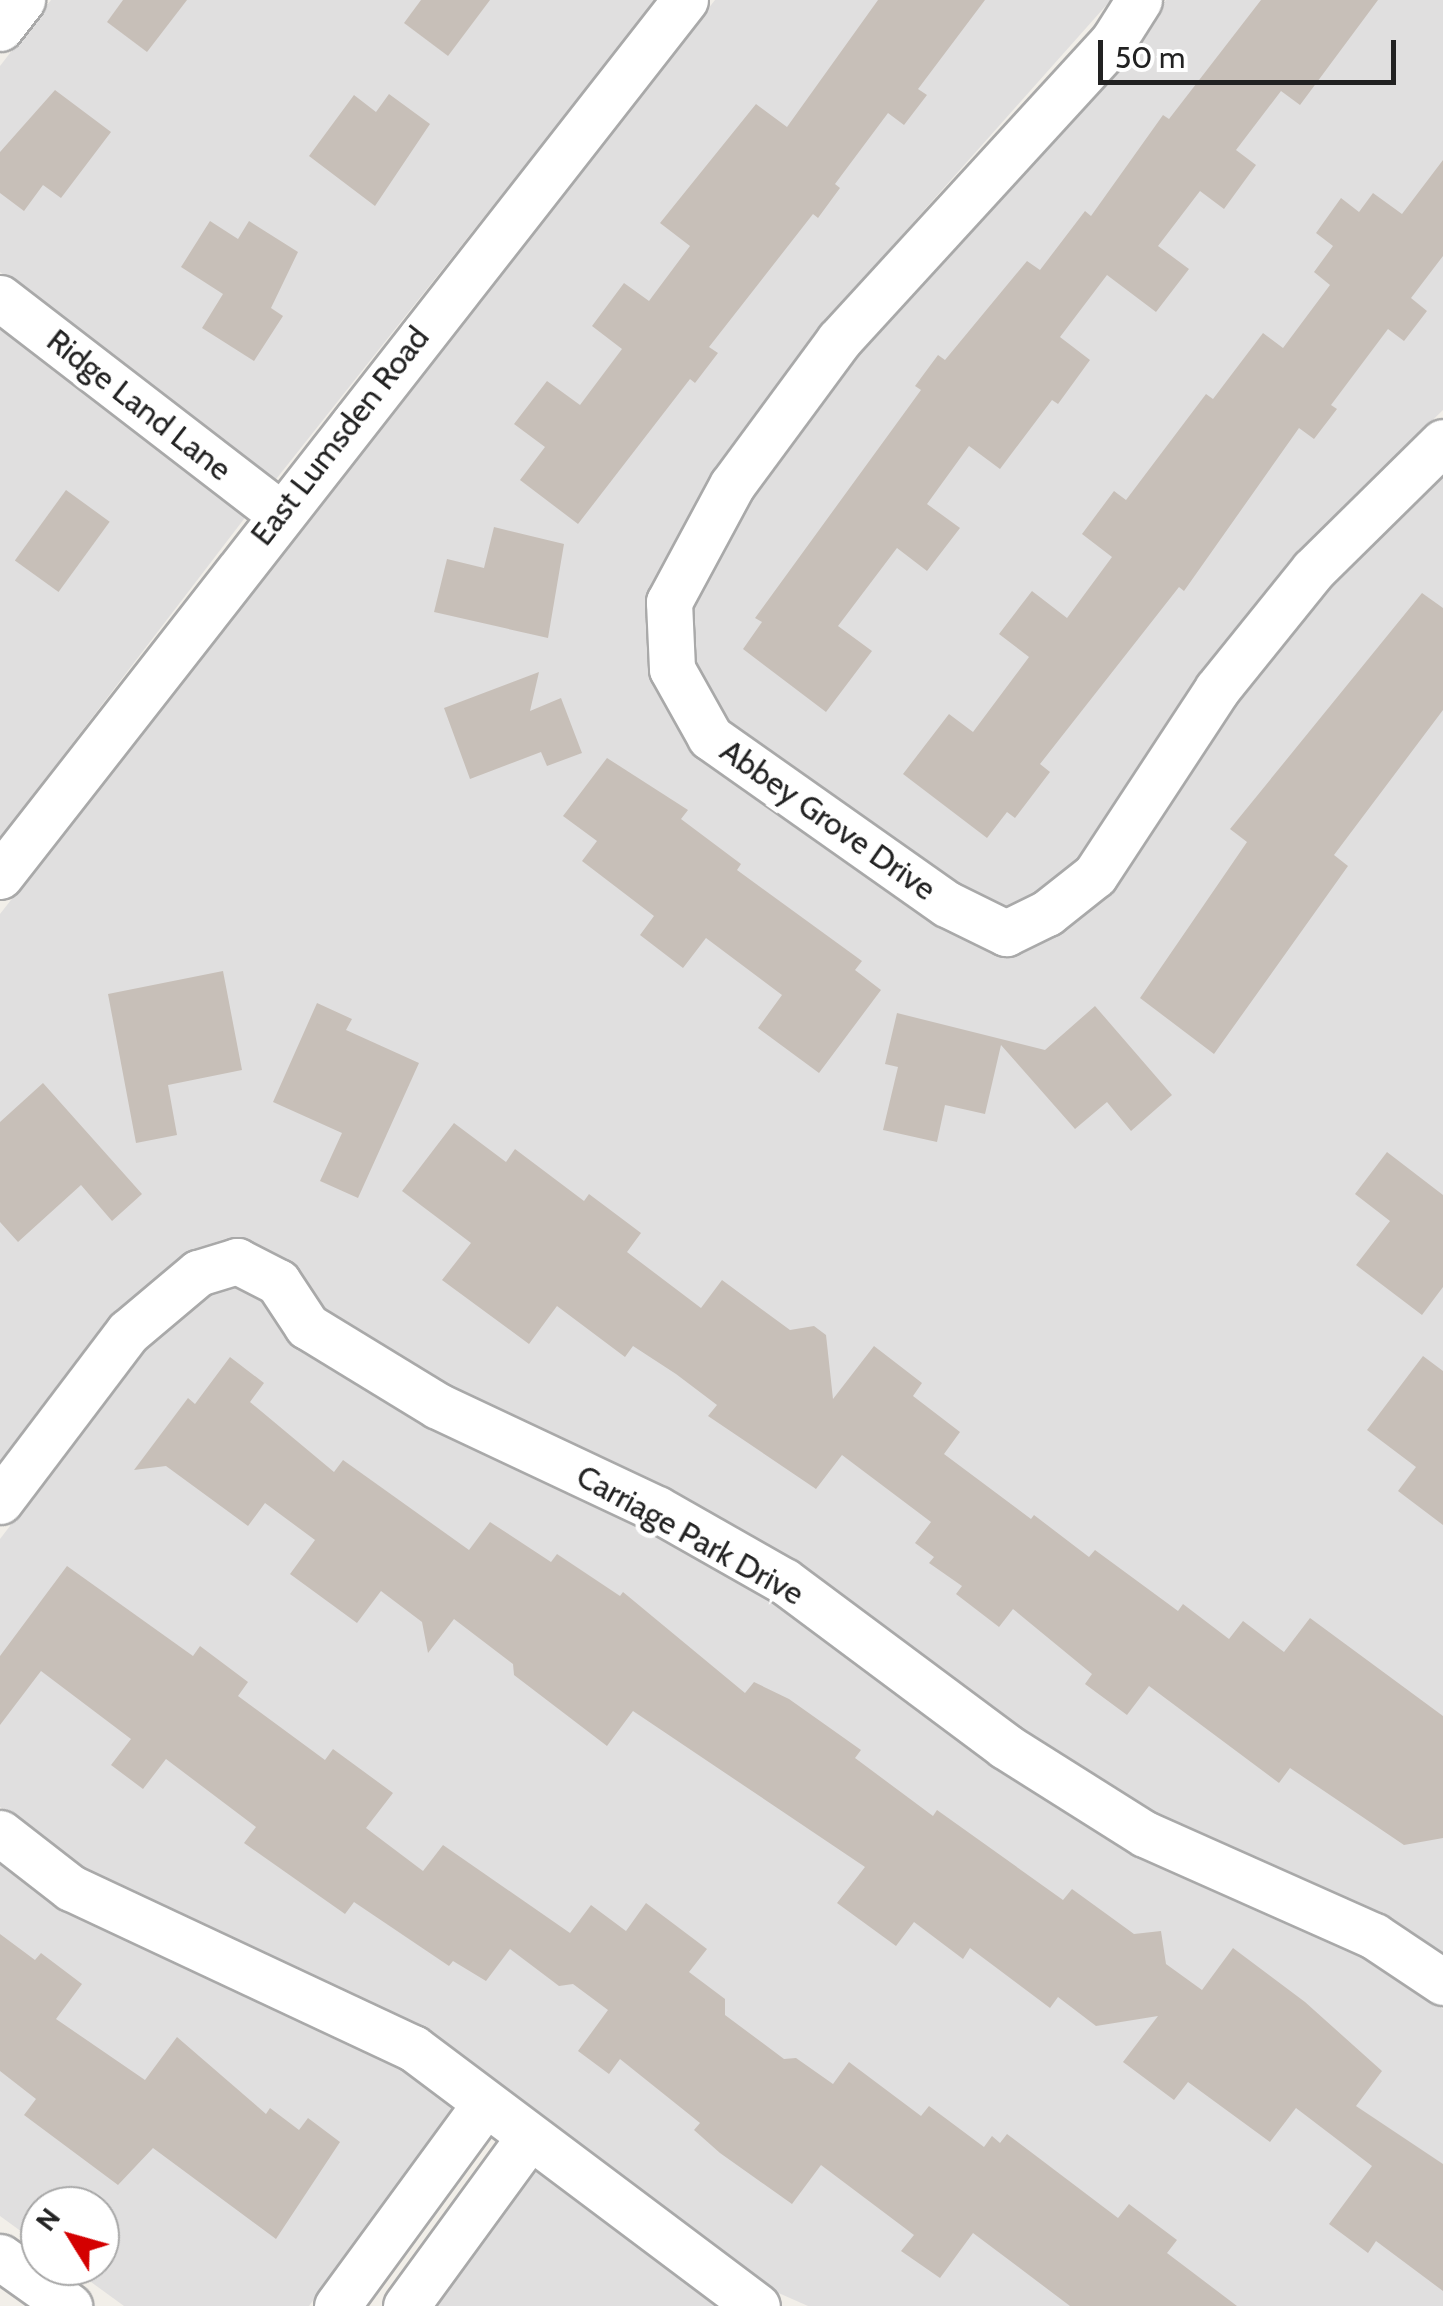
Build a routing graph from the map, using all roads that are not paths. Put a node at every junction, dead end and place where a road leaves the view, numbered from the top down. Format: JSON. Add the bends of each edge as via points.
{"nodes":[{"id":1,"x":22,"y":0,"type":"edge"},
{"id":2,"x":685,"y":0,"type":"edge"},
{"id":3,"x":1139,"y":0,"type":"edge"},
{"id":4,"x":0,"y":28,"type":"edge"},
{"id":5,"x":0,"y":298,"type":"edge"},
{"id":6,"x":1443,"y":442,"type":"edge"},
{"id":7,"x":278,"y":512,"type":"junction"},
{"id":8,"x":0,"y":876,"type":"edge"},
{"id":9,"x":0,"y":1501,"type":"edge"},
{"id":10,"x":0,"y":1833,"type":"edge"},
{"id":11,"x":1443,"y":1982,"type":"edge"},
{"id":12,"x":484,"y":2104,"type":"junction"},
{"id":13,"x":528,"y":2139,"type":"junction"},
{"id":14,"x":0,"y":2256,"type":"edge"},
{"id":15,"x":69,"y":2306,"type":"edge"},
{"id":16,"x":337,"y":2306,"type":"edge"},
{"id":17,"x":406,"y":2306,"type":"edge"},
{"id":18,"x":756,"y":2306,"type":"edge"}],
"edges":[{"from":1,"to":4,"type":"street"},
{"from":2,"to":7,"type":"street","name":"East Lumsden Road"},
{"from":3,"to":6,"type":"street","name":"Abbey Grove Drive","via":[[1113,41],[840,340],[732,485],[669,602],[672,669],[710,737],[947,904],[1006,932],[1048,913],[1096,874],[1218,688],[1312,570]]},
{"from":5,"to":7,"type":"street","name":"Ridge Land Lane"},
{"from":7,"to":8,"type":"street","name":"East Lumsden Road"},
{"from":9,"to":11,"type":"street","name":"Carriage Park Drive","via":[[128,1332],[198,1273],[237,1261],[278,1282],[308,1326],[438,1406],[656,1509],[784,1581],[1005,1746],[1145,1834],[1374,1936]]},
{"from":10,"to":12,"type":"street","via":[[71,1888],[413,2048]]},
{"from":12,"to":13,"type":"street"},
{"from":12,"to":16,"type":"street"},
{"from":13,"to":17,"type":"street"},
{"from":13,"to":18,"type":"street"},
{"from":14,"to":15,"type":"street"}]}
